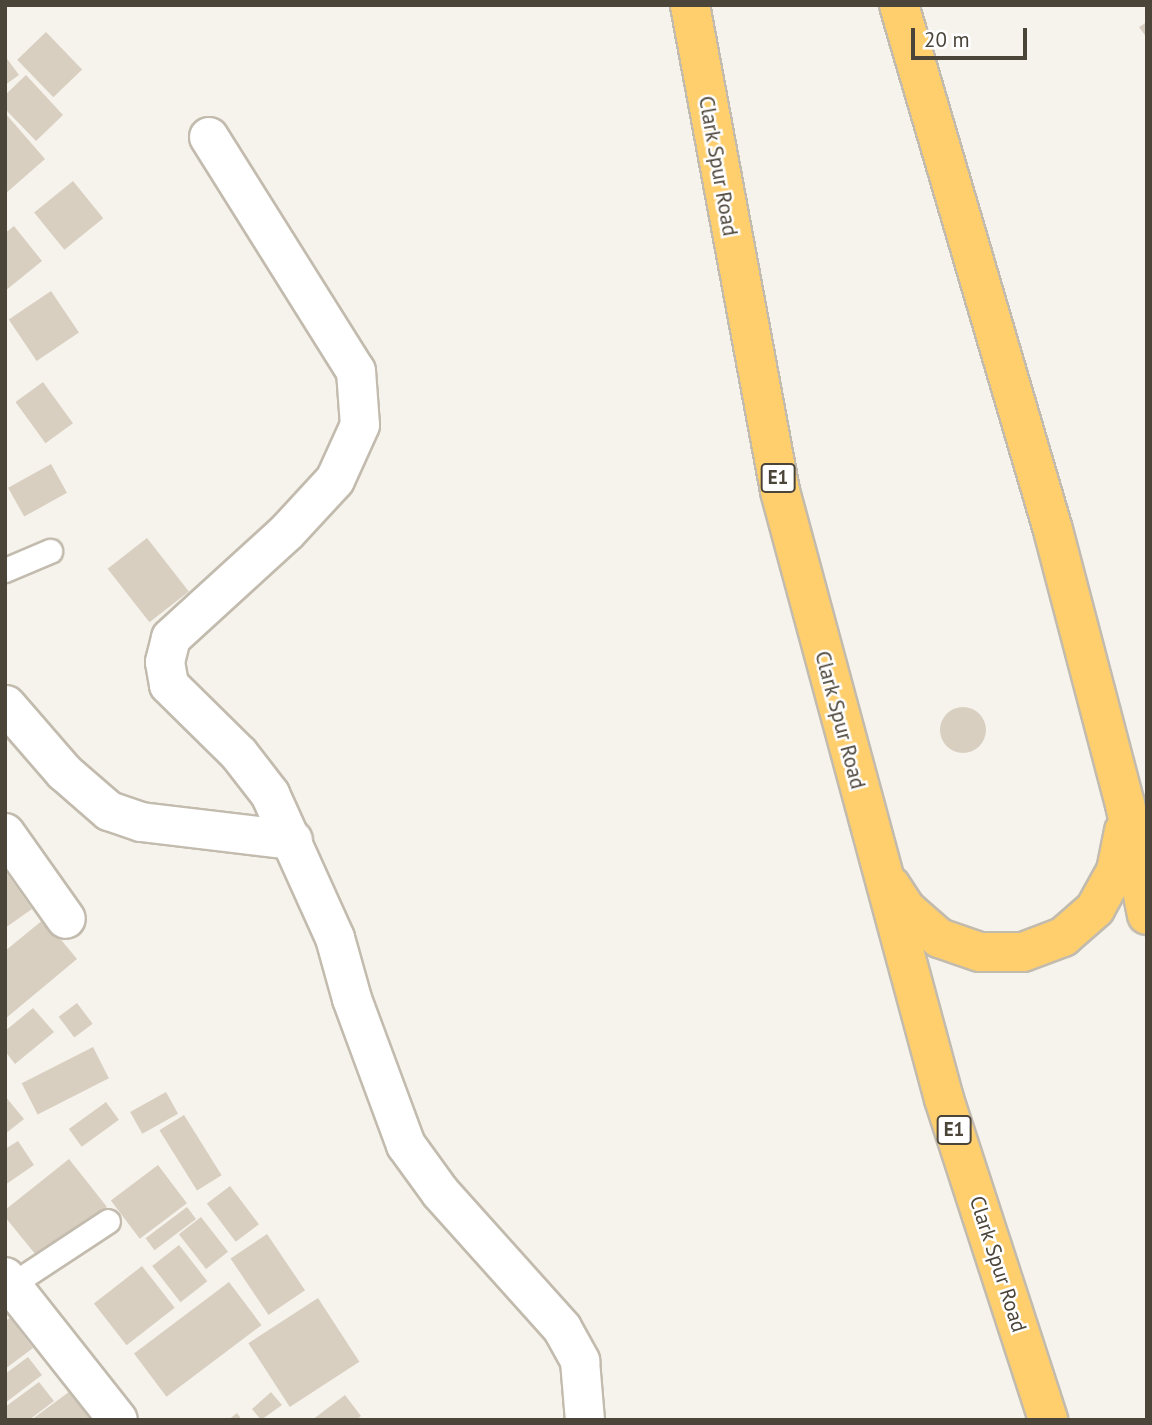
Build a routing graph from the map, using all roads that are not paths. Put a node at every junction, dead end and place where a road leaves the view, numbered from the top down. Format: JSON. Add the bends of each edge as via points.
{"nodes":[{"id":1,"x":690,"y":5,"type":"edge"},
{"id":2,"x":899,"y":5,"type":"edge"},
{"id":3,"x":209,"y":137,"type":"dead end"},
{"id":4,"x":50,"y":551,"type":"dead end"},
{"id":5,"x":5,"y":570,"type":"edge"},
{"id":6,"x":6,"y":705,"type":"edge"},
{"id":7,"x":1125,"y":804,"type":"junction"},
{"id":8,"x":5,"y":833,"type":"edge"},
{"id":9,"x":293,"y":840,"type":"junction"},
{"id":10,"x":873,"y":850,"type":"junction"},
{"id":11,"x":1147,"y":915,"type":"edge"},
{"id":12,"x":66,"y":919,"type":"dead end"},
{"id":13,"x":108,"y":1221,"type":"dead end"},
{"id":14,"x":8,"y":1281,"type":"edge"},
{"id":15,"x":118,"y":1420,"type":"edge"},
{"id":16,"x":585,"y":1420,"type":"edge"},
{"id":17,"x":1048,"y":1420,"type":"edge"}],
"edges":[{"from":1,"to":10,"type":"highway","name":"Clark Spur Road","number":"E1","via":[[780,491]]},
{"from":2,"to":7,"type":"highway","via":[[1049,517]]},
{"from":3,"to":9,"type":"street","via":[[356,371],[360,425],[335,480],[287,532],[171,638],[164,662],[169,685],[239,754],[270,794]]},
{"from":4,"to":5,"type":"lane"},
{"from":6,"to":9,"type":"street","via":[[64,772],[109,811],[141,822]]},
{"from":7,"to":10,"type":"highway","via":[[1116,872],[1096,909],[1063,937],[1023,952],[980,952],[939,938],[906,909]]},
{"from":7,"to":11,"type":"highway"},
{"from":8,"to":12,"type":"street"},
{"from":9,"to":16,"type":"street","via":[[335,938],[352,999],[406,1144],[440,1192],[562,1328],[580,1361]]},
{"from":10,"to":17,"type":"highway","name":"Clark Spur Road","number":"E1","via":[[944,1099]]},
{"from":13,"to":14,"type":"lane"},
{"from":14,"to":15,"type":"street"}]}
